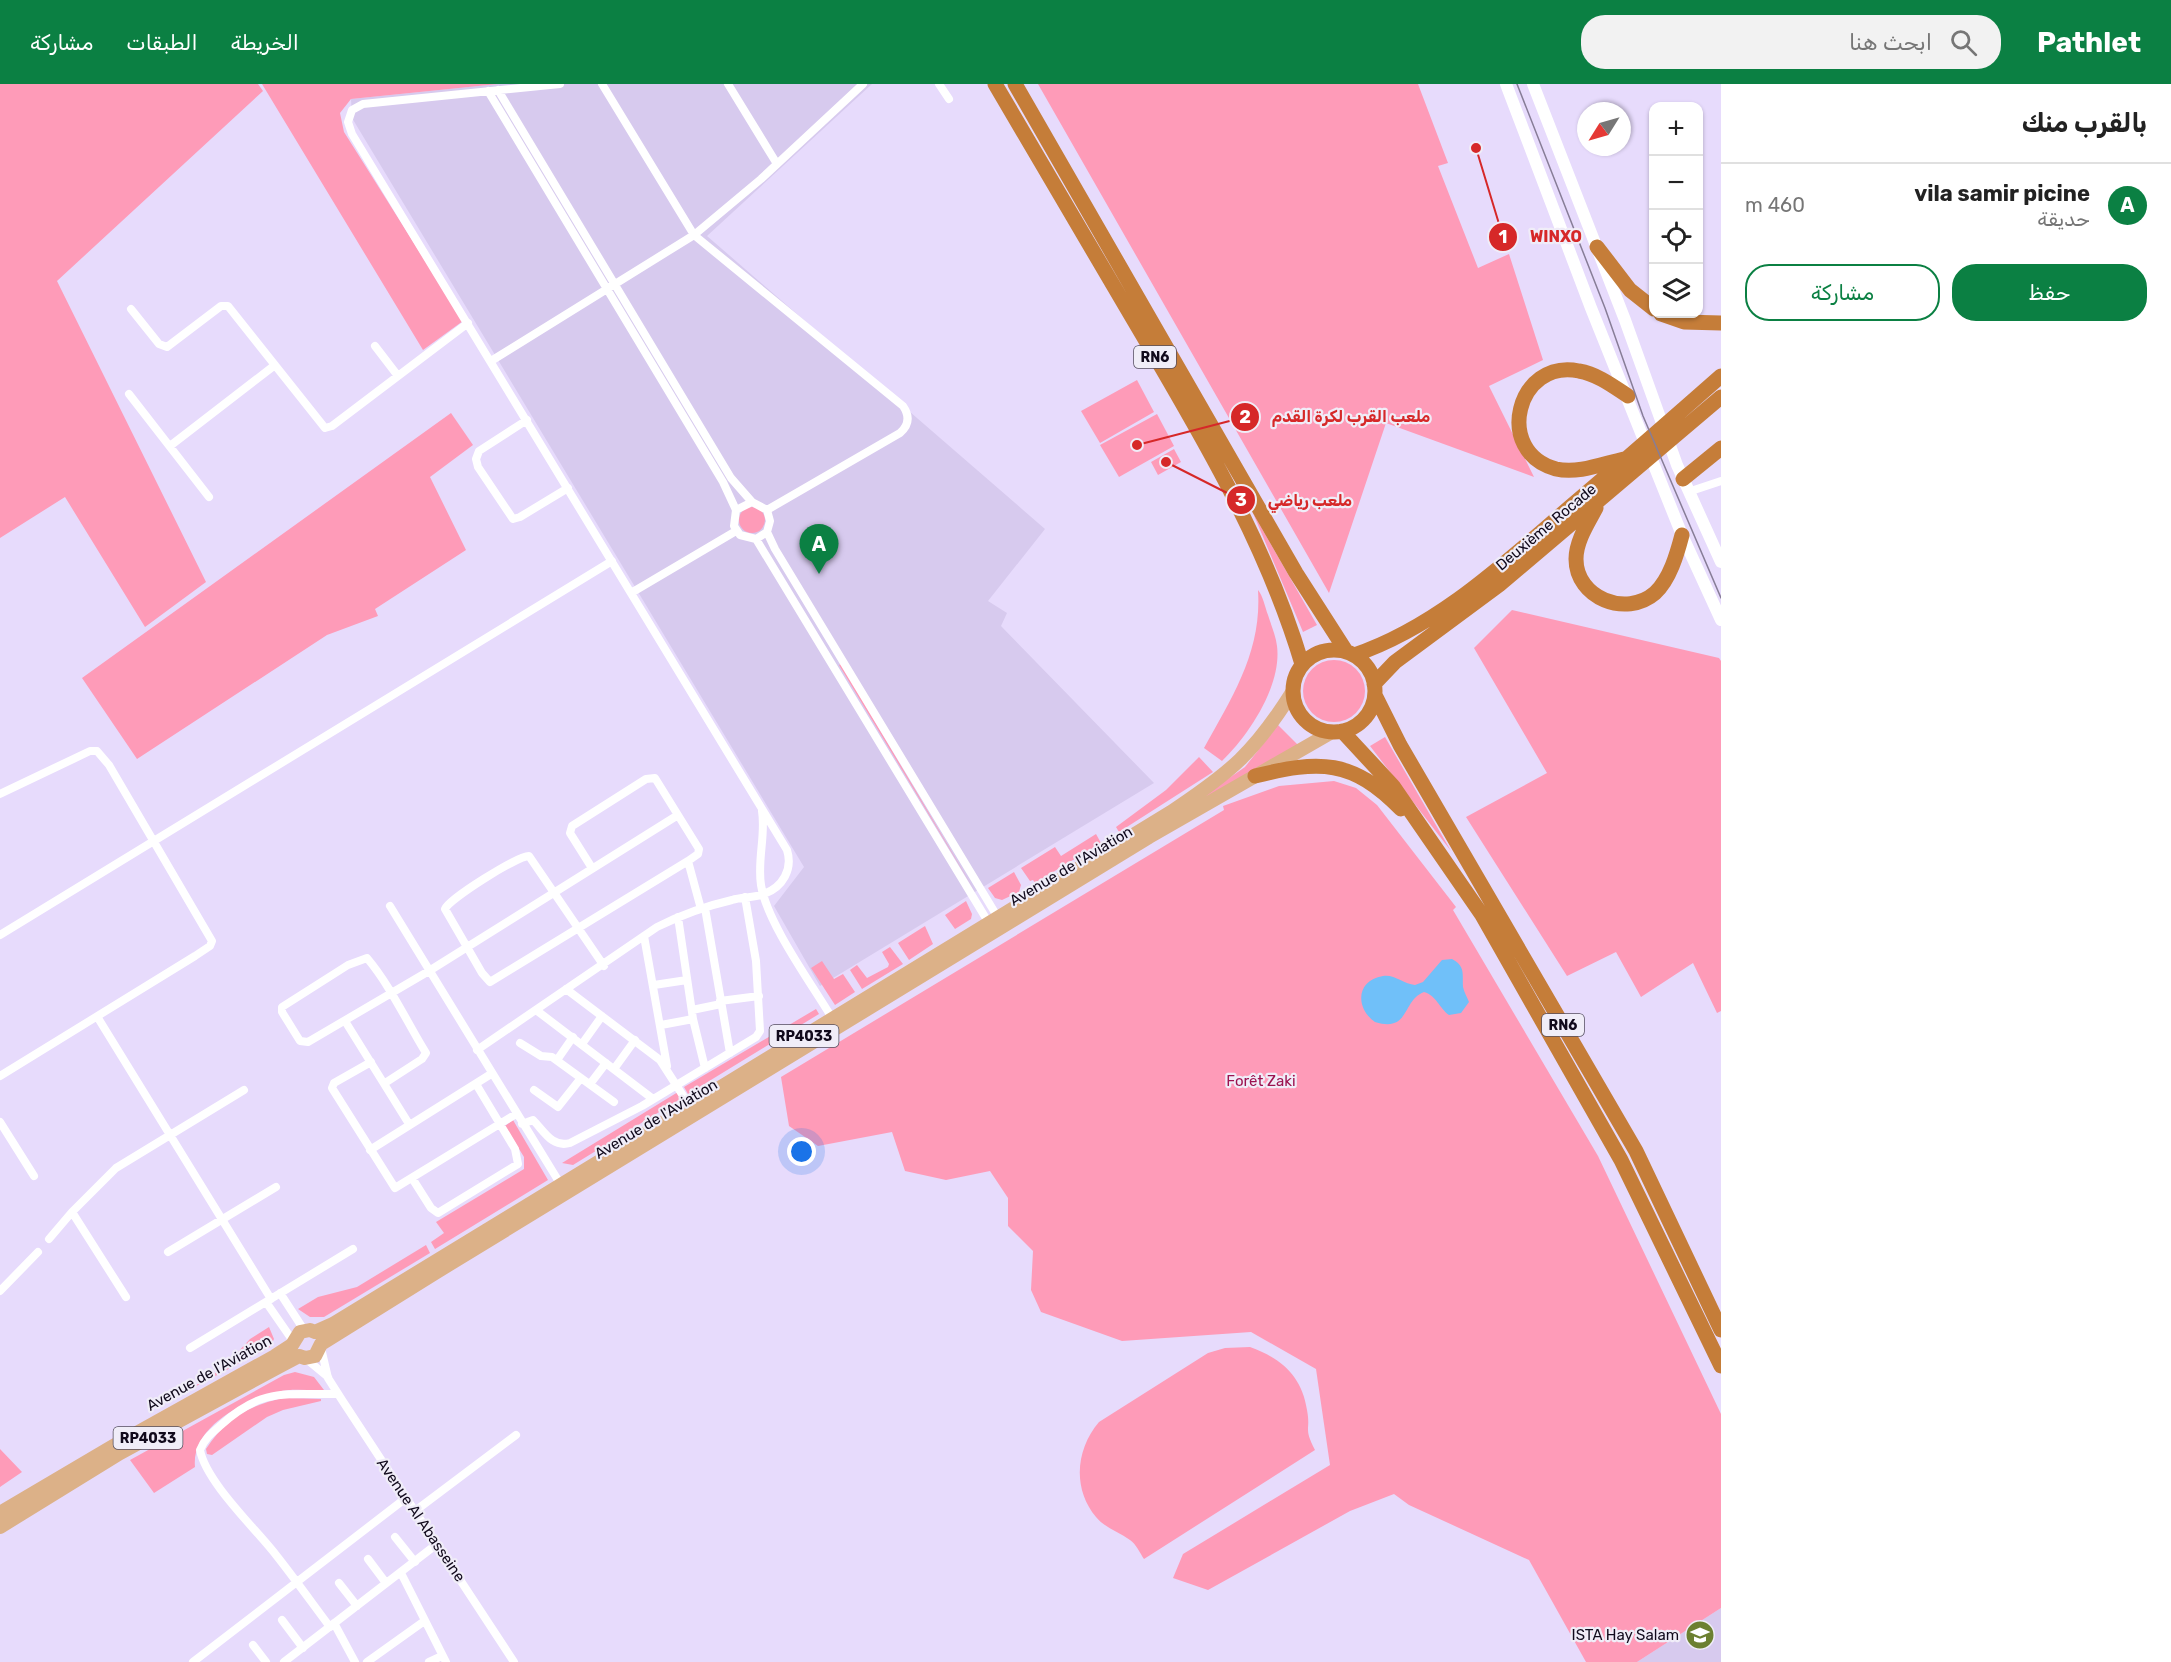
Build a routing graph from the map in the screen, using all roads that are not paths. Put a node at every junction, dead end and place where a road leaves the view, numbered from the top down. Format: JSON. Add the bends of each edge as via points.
{"nodes":[{"id":1,"x":560,"y":84,"type":"edge"},
{"id":2,"x":602,"y":84,"type":"edge"},
{"id":3,"x":728,"y":84,"type":"edge"},
{"id":4,"x":863,"y":84,"type":"edge"},
{"id":5,"x":939,"y":84,"type":"edge"},
{"id":6,"x":995,"y":84,"type":"edge"},
{"id":7,"x":1015,"y":84,"type":"edge"},
{"id":8,"x":1506,"y":84,"type":"edge"},
{"id":9,"x":1533,"y":84,"type":"edge"},
{"id":10,"x":498,"y":90,"type":"junction"},
{"id":11,"x":488,"y":91,"type":"junction"},
{"id":12,"x":949,"y":99,"type":"dead end"},
{"id":13,"x":777,"y":164,"type":"junction"},
{"id":14,"x":694,"y":235,"type":"junction"},
{"id":15,"x":1597,"y":247,"type":"junction"},
{"id":16,"x":610,"y":287,"type":"junction"},
{"id":17,"x":1649,"y":306,"type":"edge"},
{"id":18,"x":131,"y":309,"type":"dead end"},
{"id":19,"x":1672,"y":318,"type":"edge"},
{"id":20,"x":468,"y":323,"type":"junction"},
{"id":21,"x":1721,"y":323,"type":"edge"},
{"id":22,"x":375,"y":346,"type":"dead end"},
{"id":23,"x":491,"y":360,"type":"junction"},
{"id":24,"x":275,"y":365,"type":"junction"},
{"id":25,"x":398,"y":376,"type":"junction"},
{"id":26,"x":1721,"y":376,"type":"edge"},
{"id":27,"x":129,"y":394,"type":"dead end"},
{"id":28,"x":1628,"y":396,"type":"junction"},
{"id":29,"x":1721,"y":397,"type":"edge"},
{"id":30,"x":527,"y":420,"type":"junction"},
{"id":31,"x":698,"y":433,"type":"junction"},
{"id":32,"x":170,"y":446,"type":"junction"},
{"id":33,"x":1721,"y":448,"type":"edge"},
{"id":34,"x":1629,"y":458,"type":"junction"},
{"id":35,"x":1682,"y":479,"type":"junction"},
{"id":36,"x":1721,"y":481,"type":"edge"},
{"id":37,"x":568,"y":488,"type":"junction"},
{"id":38,"x":1603,"y":495,"type":"junction"},
{"id":39,"x":209,"y":497,"type":"dead end"},
{"id":40,"x":752,"y":502,"type":"junction"},
{"id":41,"x":736,"y":510,"type":"junction"},
{"id":42,"x":767,"y":510,"type":"junction"},
{"id":43,"x":736,"y":531,"type":"junction"},
{"id":44,"x":767,"y":532,"type":"junction"},
{"id":45,"x":1682,"y":535,"type":"junction"},
{"id":46,"x":756,"y":539,"type":"junction"},
{"id":47,"x":612,"y":561,"type":"junction"},
{"id":48,"x":1721,"y":562,"type":"edge"},
{"id":49,"x":631,"y":593,"type":"junction"},
{"id":50,"x":1721,"y":620,"type":"edge"},
{"id":51,"x":1350,"y":653,"type":"junction"},
{"id":52,"x":1302,"y":664,"type":"junction"},
{"id":53,"x":1375,"y":690,"type":"junction"},
{"id":54,"x":1293,"y":691,"type":"junction"},
{"id":55,"x":1337,"y":732,"type":"junction"},
{"id":56,"x":1255,"y":776,"type":"junction"},
{"id":57,"x":0,"y":794,"type":"edge"},
{"id":58,"x":761,"y":808,"type":"junction"},
{"id":59,"x":678,"y":815,"type":"junction"},
{"id":60,"x":152,"y":841,"type":"junction"},
{"id":61,"x":1436,"y":845,"type":"junction"},
{"id":62,"x":688,"y":861,"type":"junction"},
{"id":63,"x":592,"y":868,"type":"junction"},
{"id":64,"x":554,"y":892,"type":"junction"},
{"id":65,"x":763,"y":895,"type":"junction"},
{"id":66,"x":745,"y":897,"type":"junction"},
{"id":67,"x":390,"y":906,"type":"dead end"},
{"id":68,"x":703,"y":908,"type":"junction"},
{"id":69,"x":678,"y":917,"type":"junction"},
{"id":70,"x":996,"y":925,"type":"junction"},
{"id":71,"x":577,"y":929,"type":"junction"},
{"id":72,"x":0,"y":935,"type":"edge"},
{"id":73,"x":644,"y":936,"type":"junction"},
{"id":74,"x":467,"y":947,"type":"junction"},
{"id":75,"x":604,"y":966,"type":"junction"},
{"id":76,"x":429,"y":971,"type":"junction"},
{"id":77,"x":687,"y":980,"type":"junction"},
{"id":78,"x":654,"y":985,"type":"junction"},
{"id":79,"x":566,"y":989,"type":"junction"},
{"id":80,"x":390,"y":993,"type":"junction"},
{"id":81,"x":759,"y":996,"type":"junction"},
{"id":82,"x":721,"y":1003,"type":"junction"},
{"id":83,"x":536,"y":1010,"type":"junction"},
{"id":84,"x":693,"y":1014,"type":"junction"},
{"id":85,"x":602,"y":1016,"type":"junction"},
{"id":86,"x":98,"y":1018,"type":"junction"},
{"id":87,"x":832,"y":1018,"type":"junction"},
{"id":88,"x":345,"y":1022,"type":"junction"},
{"id":89,"x":661,"y":1025,"type":"junction"},
{"id":90,"x":573,"y":1037,"type":"junction"},
{"id":91,"x":635,"y":1040,"type":"junction"},
{"id":92,"x":520,"y":1043,"type":"dead end"},
{"id":93,"x":582,"y":1044,"type":"junction"},
{"id":94,"x":477,"y":1050,"type":"junction"},
{"id":95,"x":730,"y":1053,"type":"junction"},
{"id":96,"x":557,"y":1060,"type":"junction"},
{"id":97,"x":371,"y":1062,"type":"junction"},
{"id":98,"x":606,"y":1063,"type":"junction"},
{"id":99,"x":667,"y":1067,"type":"junction"},
{"id":100,"x":705,"y":1068,"type":"junction"},
{"id":101,"x":614,"y":1069,"type":"junction"},
{"id":102,"x":491,"y":1074,"type":"junction"},
{"id":103,"x":0,"y":1076,"type":"edge"},
{"id":104,"x":581,"y":1078,"type":"junction"},
{"id":105,"x":385,"y":1083,"type":"junction"},
{"id":106,"x":476,"y":1084,"type":"junction"},
{"id":107,"x":590,"y":1084,"type":"junction"},
{"id":108,"x":677,"y":1084,"type":"junction"},
{"id":109,"x":244,"y":1090,"type":"dead end"},
{"id":110,"x":534,"y":1090,"type":"dead end"},
{"id":111,"x":653,"y":1099,"type":"junction"},
{"id":112,"x":614,"y":1102,"type":"dead end"},
{"id":113,"x":689,"y":1105,"type":"junction"},
{"id":114,"x":516,"y":1114,"type":"junction"},
{"id":115,"x":0,"y":1122,"type":"edge"},
{"id":116,"x":410,"y":1124,"type":"junction"},
{"id":117,"x":500,"y":1124,"type":"junction"},
{"id":118,"x":522,"y":1124,"type":"junction"},
{"id":119,"x":171,"y":1136,"type":"junction"},
{"id":120,"x":370,"y":1150,"type":"junction"},
{"id":121,"x":34,"y":1176,"type":"dead end"},
{"id":122,"x":412,"y":1179,"type":"junction"},
{"id":123,"x":561,"y":1185,"type":"junction"},
{"id":124,"x":276,"y":1187,"type":"dead end"},
{"id":125,"x":72,"y":1212,"type":"junction"},
{"id":126,"x":222,"y":1221,"type":"junction"},
{"id":127,"x":49,"y":1239,"type":"dead end"},
{"id":128,"x":353,"y":1249,"type":"dead end"},
{"id":129,"x":38,"y":1252,"type":"dead end"},
{"id":130,"x":168,"y":1252,"type":"dead end"},
{"id":131,"x":0,"y":1291,"type":"edge"},
{"id":132,"x":280,"y":1293,"type":"junction"},
{"id":133,"x":126,"y":1297,"type":"dead end"},
{"id":134,"x":268,"y":1300,"type":"junction"},
{"id":135,"x":1721,"y":1330,"type":"edge"},
{"id":136,"x":315,"y":1339,"type":"junction"},
{"id":137,"x":190,"y":1348,"type":"dead end"},
{"id":138,"x":298,"y":1350,"type":"junction"},
{"id":139,"x":1721,"y":1366,"type":"edge"},
{"id":140,"x":328,"y":1378,"type":"junction"},
{"id":141,"x":338,"y":1394,"type":"junction"},
{"id":142,"x":516,"y":1435,"type":"dead end"},
{"id":143,"x":406,"y":1498,"type":"junction"},
{"id":144,"x":415,"y":1511,"type":"junction"},
{"id":145,"x":0,"y":1513,"type":"edge"},
{"id":146,"x":0,"y":1527,"type":"edge"},
{"id":147,"x":395,"y":1537,"type":"dead end"},
{"id":148,"x":437,"y":1544,"type":"junction"},
{"id":149,"x":368,"y":1559,"type":"dead end"},
{"id":150,"x":415,"y":1562,"type":"junction"},
{"id":151,"x":401,"y":1573,"type":"junction"},
{"id":152,"x":297,"y":1583,"type":"junction"},
{"id":153,"x":339,"y":1583,"type":"dead end"},
{"id":154,"x":386,"y":1583,"type":"junction"},
{"id":155,"x":357,"y":1606,"type":"junction"},
{"id":156,"x":282,"y":1620,"type":"dead end"},
{"id":157,"x":423,"y":1622,"type":"junction"},
{"id":158,"x":332,"y":1625,"type":"junction"},
{"id":159,"x":253,"y":1645,"type":"dead end"},
{"id":160,"x":299,"y":1654,"type":"edge"},
{"id":161,"x":444,"y":1659,"type":"edge"},
{"id":162,"x":193,"y":1662,"type":"edge"},
{"id":163,"x":266,"y":1662,"type":"edge"},
{"id":164,"x":284,"y":1662,"type":"edge"},
{"id":165,"x":355,"y":1662,"type":"edge"},
{"id":166,"x":367,"y":1662,"type":"edge"},
{"id":167,"x":429,"y":1662,"type":"edge"},
{"id":168,"x":514,"y":1662,"type":"edge"}],
"edges":[{"from":1,"to":10,"type":"street"},
{"from":2,"to":14,"type":"street"},
{"from":3,"to":13,"type":"street"},
{"from":4,"to":13,"type":"street"},
{"from":5,"to":12,"type":"street"},
{"from":6,"to":52,"type":"highway","number":"RN6","via":[[1207,448],[1266,564]]},
{"from":7,"to":51,"type":"highway","number":"RN6","via":[[1296,573]]},
{"from":8,"to":28,"type":"main road"},
{"from":9,"to":15,"type":"main road"},
{"from":10,"to":11,"type":"street"},
{"from":10,"to":16,"type":"street"},
{"from":11,"to":16,"type":"street"},
{"from":11,"to":20,"type":"street","via":[[363,104],[352,110],[348,122]]},
{"from":13,"to":14,"type":"street"},
{"from":14,"to":16,"type":"street"},
{"from":14,"to":42,"type":"street","via":[[903,406],[907,414],[907,423],[900,433]]},
{"from":15,"to":17,"type":"highway","via":[[1630,290]]},
{"from":15,"to":35,"type":"main road"},
{"from":16,"to":23,"type":"street"},
{"from":16,"to":31,"type":"street"},
{"from":18,"to":24,"type":"street","via":[[159,344],[167,347],[226,305]]},
{"from":19,"to":21,"type":"highway"},
{"from":20,"to":23,"type":"street"},
{"from":20,"to":25,"type":"street"},
{"from":22,"to":25,"type":"street"},
{"from":23,"to":30,"type":"street"},
{"from":24,"to":25,"type":"street","via":[[325,428]]},
{"from":24,"to":32,"type":"street"},
{"from":26,"to":34,"type":"highway","name":"Deuxième Rocade"},
{"from":27,"to":32,"type":"street"},
{"from":28,"to":34,"type":"highway","via":[[1595,376],[1560,370],[1533,386],[1521,405],[1518,424],[1531,452],[1558,469],[1579,470]]},
{"from":28,"to":45,"type":"main road"},
{"from":29,"to":38,"type":"highway","name":"Deuxième Rocade"},
{"from":30,"to":37,"type":"street"},
{"from":30,"to":37,"type":"street","via":[[479,452],[478,467],[513,519]]},
{"from":31,"to":40,"type":"street"},
{"from":31,"to":41,"type":"street"},
{"from":32,"to":39,"type":"street"},
{"from":33,"to":35,"type":"highway"},
{"from":34,"to":51,"type":"highway","name":"Deuxième Rocade","via":[[1511,558],[1440,611],[1383,644]]},
{"from":35,"to":36,"type":"street"},
{"from":35,"to":48,"type":"main road"},
{"from":37,"to":47,"type":"street"},
{"from":38,"to":45,"type":"highway","via":[[1580,538],[1576,558],[1581,578],[1602,599],[1624,605],[1649,597],[1665,579]]},
{"from":38,"to":53,"type":"highway","name":"Deuxième Rocade","via":[[1499,585],[1395,662]]},
{"from":40,"to":41,"type":"street"},
{"from":40,"to":42,"type":"street"},
{"from":41,"to":43,"type":"street"},
{"from":42,"to":44,"type":"street"},
{"from":43,"to":46,"type":"street","via":[[745,538]]},
{"from":43,"to":49,"type":"street"},
{"from":44,"to":46,"type":"street"},
{"from":44,"to":70,"type":"street"},
{"from":45,"to":50,"type":"main road"},
{"from":46,"to":70,"type":"street"},
{"from":47,"to":49,"type":"street"},
{"from":47,"to":60,"type":"street"},
{"from":49,"to":58,"type":"street"},
{"from":51,"to":52,"type":"highway","via":[[1322,651]]},
{"from":51,"to":53,"type":"highway","number":"RN6","via":[[1368,667]]},
{"from":52,"to":54,"type":"highway"},
{"from":53,"to":55,"type":"highway","via":[[1373,705],[1361,722]]},
{"from":53,"to":135,"type":"highway","number":"RN6","via":[[1400,745],[1636,1151]]},
{"from":54,"to":55,"type":"highway","number":"RN6","via":[[1304,719],[1312,726]]},
{"from":54,"to":70,"type":"main road","name":"Avenue de l'Aviation","number":"RP4033","via":[[1266,733],[1230,771]]},
{"from":55,"to":56,"type":"main road","name":"Avenue de l'Aviation","number":"RP4033"},
{"from":55,"to":61,"type":"highway","number":"RN6","via":[[1378,766]]},
{"from":56,"to":61,"type":"highway","via":[[1315,767],[1345,769],[1385,793]]},
{"from":56,"to":70,"type":"main road","name":"Avenue de l'Aviation","number":"RP4033"},
{"from":57,"to":60,"type":"street","via":[[95,750],[109,765]]},
{"from":58,"to":65,"type":"street","via":[[759,865]]},
{"from":58,"to":65,"type":"street","via":[[789,857],[783,880]]},
{"from":59,"to":62,"type":"street","via":[[699,849]]},
{"from":59,"to":63,"type":"street"},
{"from":59,"to":63,"type":"street","via":[[653,777],[604,805],[570,830]]},
{"from":60,"to":72,"type":"street"},
{"from":60,"to":86,"type":"street","via":[[212,943]]},
{"from":61,"to":139,"type":"highway","number":"RN6","via":[[1482,915],[1621,1160]]},
{"from":62,"to":68,"type":"street"},
{"from":62,"to":71,"type":"street"},
{"from":63,"to":64,"type":"street"},
{"from":64,"to":71,"type":"street"},
{"from":64,"to":74,"type":"street"},
{"from":64,"to":74,"type":"street","via":[[527,855],[471,888],[445,909]]},
{"from":65,"to":66,"type":"street"},
{"from":65,"to":87,"type":"street"},
{"from":66,"to":68,"type":"street"},
{"from":66,"to":81,"type":"street"},
{"from":67,"to":76,"type":"street"},
{"from":68,"to":69,"type":"street"},
{"from":68,"to":82,"type":"street"},
{"from":69,"to":73,"type":"street"},
{"from":69,"to":77,"type":"street"},
{"from":70,"to":87,"type":"main road","name":"Avenue de l'Aviation","number":"RP4033"},
{"from":70,"to":136,"type":"main road","name":"Avenue de l'Aviation","number":"RP4033"},
{"from":71,"to":74,"type":"street","via":[[490,982]]},
{"from":71,"to":75,"type":"street"},
{"from":73,"to":75,"type":"street"},
{"from":73,"to":78,"type":"street"},
{"from":74,"to":76,"type":"street"},
{"from":75,"to":79,"type":"street"},
{"from":76,"to":80,"type":"street"},
{"from":76,"to":94,"type":"street"},
{"from":77,"to":78,"type":"street"},
{"from":77,"to":84,"type":"street"},
{"from":78,"to":89,"type":"street"},
{"from":79,"to":83,"type":"street"},
{"from":79,"to":85,"type":"street"},
{"from":80,"to":88,"type":"street"},
{"from":80,"to":88,"type":"street","via":[[364,957],[281,1008],[303,1044]]},
{"from":80,"to":105,"type":"street","via":[[426,1055]]},
{"from":81,"to":82,"type":"street"},
{"from":81,"to":95,"type":"street","via":[[758,1034]]},
{"from":82,"to":84,"type":"street"},
{"from":82,"to":95,"type":"street"},
{"from":83,"to":90,"type":"street"},
{"from":83,"to":94,"type":"street"},
{"from":84,"to":89,"type":"street"},
{"from":84,"to":100,"type":"street"},
{"from":85,"to":91,"type":"street"},
{"from":85,"to":93,"type":"street"},
{"from":86,"to":103,"type":"street"},
{"from":86,"to":119,"type":"street","name":"Avenue Al Abasseine"},
{"from":87,"to":113,"type":"main road","name":"Avenue de l'Aviation","number":"RP4033"},
{"from":88,"to":97,"type":"street"},
{"from":89,"to":99,"type":"street"},
{"from":90,"to":93,"type":"street"},
{"from":90,"to":96,"type":"street"},
{"from":91,"to":99,"type":"street"},
{"from":91,"to":101,"type":"street"},
{"from":92,"to":96,"type":"street","via":[[541,1056]]},
{"from":93,"to":98,"type":"street"},
{"from":94,"to":102,"type":"street"},
{"from":95,"to":100,"type":"street"},
{"from":96,"to":104,"type":"street"},
{"from":97,"to":105,"type":"street"},
{"from":97,"to":120,"type":"street","via":[[332,1087]]},
{"from":98,"to":101,"type":"street"},
{"from":98,"to":107,"type":"street"},
{"from":99,"to":108,"type":"street"},
{"from":100,"to":108,"type":"street"},
{"from":101,"to":111,"type":"street"},
{"from":102,"to":106,"type":"street"},
{"from":102,"to":114,"type":"street"},
{"from":104,"to":107,"type":"street"},
{"from":104,"to":110,"type":"street","via":[[558,1107]]},
{"from":105,"to":116,"type":"street"},
{"from":106,"to":116,"type":"street"},
{"from":106,"to":117,"type":"street"},
{"from":107,"to":112,"type":"street"},
{"from":108,"to":111,"type":"street"},
{"from":108,"to":113,"type":"street"},
{"from":109,"to":119,"type":"street"},
{"from":111,"to":118,"type":"street","via":[[566,1144],[554,1142],[533,1120]]},
{"from":113,"to":123,"type":"main road","name":"Avenue de l'Aviation","number":"RP4033"},
{"from":114,"to":117,"type":"street"},
{"from":114,"to":118,"type":"street"},
{"from":115,"to":121,"type":"street"},
{"from":116,"to":120,"type":"street"},
{"from":117,"to":122,"type":"street"},
{"from":117,"to":122,"type":"street","via":[[515,1149],[518,1164],[455,1204],[436,1213]]},
{"from":118,"to":123,"type":"street"},
{"from":119,"to":125,"type":"street","via":[[116,1168]]},
{"from":119,"to":126,"type":"street","name":"Avenue Al Abasseine"},
{"from":120,"to":122,"type":"street","via":[[394,1188]]},
{"from":123,"to":136,"type":"main road","name":"Avenue de l'Aviation","number":"RP4033"},
{"from":124,"to":126,"type":"street"},
{"from":125,"to":127,"type":"street"},
{"from":125,"to":133,"type":"street"},
{"from":126,"to":130,"type":"street"},
{"from":126,"to":134,"type":"street","name":"Avenue Al Abasseine"},
{"from":128,"to":132,"type":"street"},
{"from":129,"to":131,"type":"street"},
{"from":132,"to":134,"type":"street"},
{"from":132,"to":136,"type":"street","name":"Avenue Al Abasseine"},
{"from":134,"to":137,"type":"street"},
{"from":134,"to":138,"type":"street","name":"Avenue Al Abasseine"},
{"from":136,"to":138,"type":"main road","name":"Avenue de l'Aviation","number":"RP4033"},
{"from":136,"to":138,"type":"main road","name":"Avenue de l'Aviation","number":"RP4033","via":[[315,1356]]},
{"from":136,"to":140,"type":"street","name":"Avenue Al Abasseine"},
{"from":138,"to":140,"type":"street","name":"Avenue Al Abasseine"},
{"from":138,"to":145,"type":"main road","name":"Avenue de l'Aviation","number":"RP4033","via":[[114,1445]]},
{"from":138,"to":146,"type":"main road","name":"Avenue de l'Aviation","number":"RP4033"},
{"from":140,"to":141,"type":"street","name":"Avenue Al Abasseine"},
{"from":141,"to":143,"type":"street","name":"Avenue Al Abasseine"},
{"from":141,"to":152,"type":"street","via":[[277,1394],[260,1398],[230,1417],[201,1446],[202,1457],[215,1480]]},
{"from":142,"to":144,"type":"street"},
{"from":143,"to":144,"type":"street","name":"Avenue Al Abasseine"},
{"from":143,"to":152,"type":"street"},
{"from":144,"to":148,"type":"street","name":"Avenue Al Abasseine"},
{"from":147,"to":150,"type":"street"},
{"from":148,"to":150,"type":"street"},
{"from":148,"to":168,"type":"street","name":"Avenue Al Abasseine"},
{"from":149,"to":154,"type":"street"},
{"from":150,"to":151,"type":"street"},
{"from":151,"to":154,"type":"street"},
{"from":151,"to":157,"type":"street"},
{"from":152,"to":158,"type":"street"},
{"from":152,"to":162,"type":"street"},
{"from":153,"to":155,"type":"street"},
{"from":154,"to":155,"type":"street"},
{"from":155,"to":158,"type":"street"},
{"from":156,"to":160,"type":"street"},
{"from":157,"to":161,"type":"street"},
{"from":157,"to":166,"type":"street"},
{"from":158,"to":160,"type":"street"},
{"from":158,"to":165,"type":"street"},
{"from":159,"to":163,"type":"street"},
{"from":160,"to":164,"type":"street"},
{"from":161,"to":167,"type":"street"}]}
